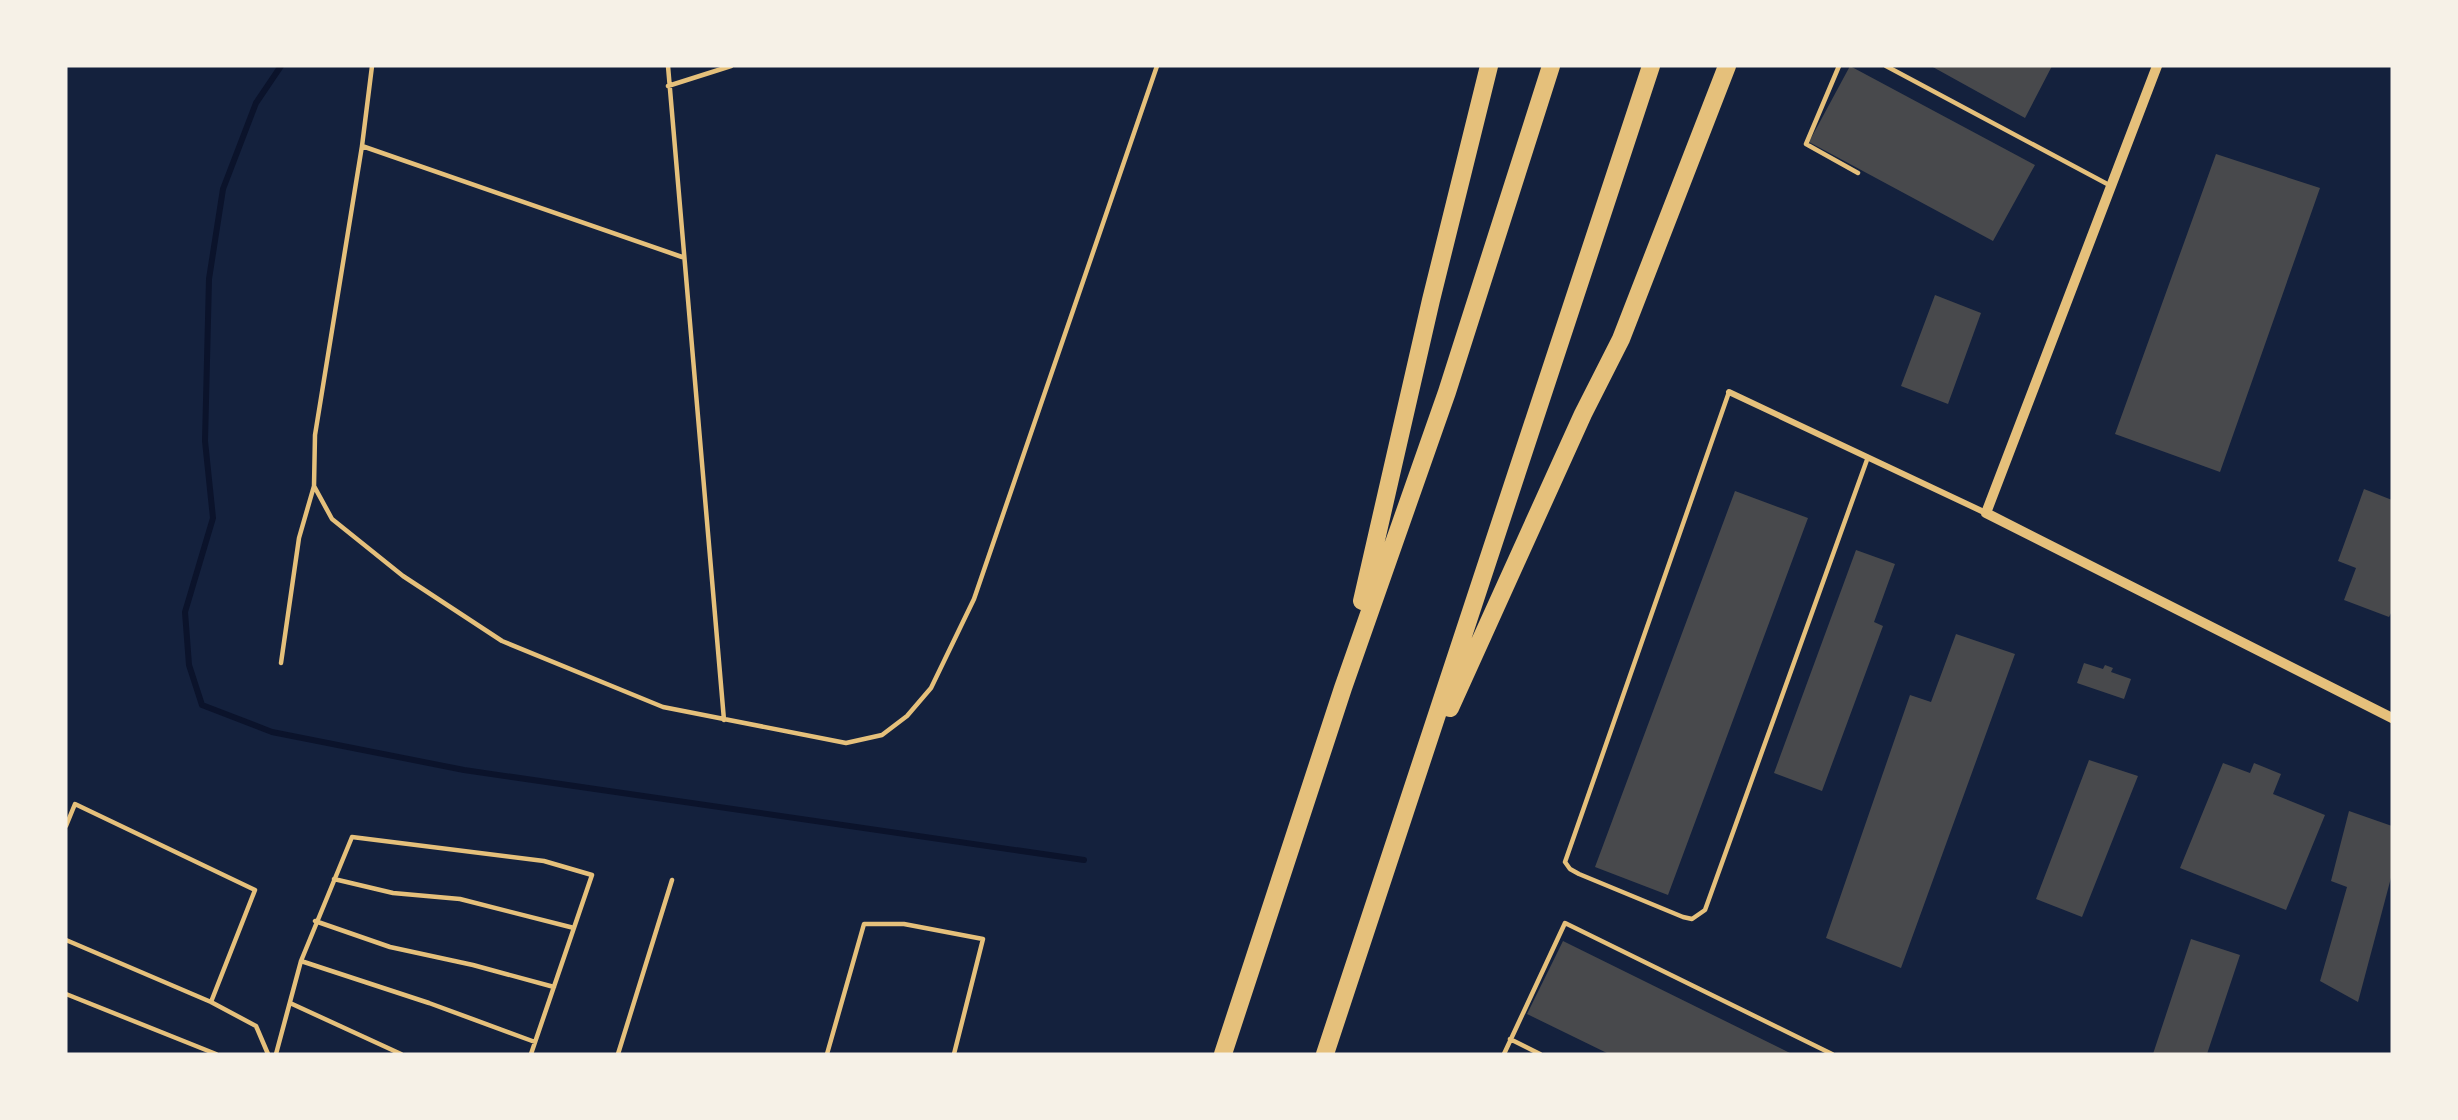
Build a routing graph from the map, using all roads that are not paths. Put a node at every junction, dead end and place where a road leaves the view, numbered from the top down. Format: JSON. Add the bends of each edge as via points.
{"nodes":[{"id":1,"x":372,"y":66,"type":"edge"},
{"id":2,"x":668,"y":66,"type":"edge"},
{"id":3,"x":732,"y":66,"type":"edge"},
{"id":4,"x":1157,"y":66,"type":"edge"},
{"id":5,"x":1489,"y":66,"type":"edge"},
{"id":6,"x":1551,"y":66,"type":"edge"},
{"id":7,"x":1651,"y":66,"type":"edge"},
{"id":8,"x":1727,"y":66,"type":"edge"},
{"id":9,"x":1839,"y":66,"type":"edge"},
{"id":10,"x":1886,"y":66,"type":"edge"},
{"id":11,"x":2157,"y":66,"type":"edge"},
{"id":12,"x":668,"y":86,"type":"junction"},
{"id":13,"x":362,"y":146,"type":"junction"},
{"id":14,"x":1858,"y":173,"type":"dead end"},
{"id":15,"x":2111,"y":186,"type":"junction"},
{"id":16,"x":682,"y":257,"type":"junction"},
{"id":17,"x":1729,"y":392,"type":"joint"},
{"id":18,"x":1868,"y":458,"type":"junction"},
{"id":19,"x":314,"y":486,"type":"junction"},
{"id":20,"x":1986,"y":513,"type":"junction"},
{"id":21,"x":281,"y":663,"type":"dead end"},
{"id":22,"x":1343,"y":688,"type":"junction"},
{"id":23,"x":2392,"y":718,"type":"edge"},
{"id":24,"x":724,"y":720,"type":"junction"},
{"id":25,"x":1410,"y":797,"type":"junction"},
{"id":26,"x":66,"y":826,"type":"edge"},
{"id":27,"x":334,"y":879,"type":"junction"},
{"id":28,"x":672,"y":880,"type":"dead end"},
{"id":29,"x":315,"y":921,"type":"junction"},
{"id":30,"x":574,"y":928,"type":"junction"},
{"id":31,"x":66,"y":940,"type":"edge"},
{"id":32,"x":301,"y":961,"type":"junction"},
{"id":33,"x":554,"y":987,"type":"junction"},
{"id":34,"x":66,"y":994,"type":"edge"},
{"id":35,"x":211,"y":1002,"type":"junction"},
{"id":36,"x":290,"y":1003,"type":"junction"},
{"id":37,"x":1510,"y":1039,"type":"junction"},
{"id":38,"x":535,"y":1042,"type":"junction"},
{"id":39,"x":216,"y":1054,"type":"edge"},
{"id":40,"x":268,"y":1054,"type":"edge"},
{"id":41,"x":276,"y":1054,"type":"edge"},
{"id":42,"x":402,"y":1054,"type":"edge"},
{"id":43,"x":531,"y":1054,"type":"edge"},
{"id":44,"x":618,"y":1054,"type":"edge"},
{"id":45,"x":827,"y":1054,"type":"edge"},
{"id":46,"x":954,"y":1054,"type":"edge"},
{"id":47,"x":1223,"y":1054,"type":"edge"},
{"id":48,"x":1325,"y":1054,"type":"edge"},
{"id":49,"x":1504,"y":1054,"type":"edge"},
{"id":50,"x":1540,"y":1054,"type":"edge"},
{"id":51,"x":1832,"y":1054,"type":"edge"}],
"edges":[{"from":1,"to":13,"type":"lane"},
{"from":2,"to":12,"type":"lane"},
{"from":3,"to":12,"type":"lane"},
{"from":4,"to":24,"type":"lane","via":[[974,599],[931,688],[907,716],[882,735],[846,743]]},
{"from":5,"to":22,"type":"highway","via":[[1428,311]]},
{"from":6,"to":22,"type":"highway","via":[[1447,392]]},
{"from":7,"to":25,"type":"highway"},
{"from":8,"to":25,"type":"highway","via":[[1621,339],[1583,414]]},
{"from":9,"to":14,"type":"lane","via":[[1806,144]]},
{"from":10,"to":15,"type":"lane"},
{"from":11,"to":15,"type":"street"},
{"from":12,"to":16,"type":"lane"},
{"from":13,"to":16,"type":"lane"},
{"from":13,"to":19,"type":"lane","via":[[315,435]]},
{"from":15,"to":20,"type":"street"},
{"from":16,"to":24,"type":"lane"},
{"from":17,"to":18,"type":"street"},
{"from":17,"to":18,"type":"lane","via":[[1564,862],[1570,870],[1683,917],[1692,919],[1706,910]]},
{"from":18,"to":20,"type":"street"},
{"from":19,"to":21,"type":"lane","via":[[299,538]]},
{"from":19,"to":24,"type":"lane","via":[[332,519],[403,576],[502,641],[663,707]]},
{"from":20,"to":23,"type":"street"},
{"from":22,"to":47,"type":"highway"},
{"from":25,"to":48,"type":"highway"},
{"from":26,"to":35,"type":"lane","via":[[75,804],[255,890]]},
{"from":27,"to":29,"type":"lane"},
{"from":27,"to":30,"type":"lane","via":[[393,893],[460,899]]},
{"from":27,"to":30,"type":"lane","via":[[352,837],[544,861],[592,875]]},
{"from":28,"to":44,"type":"lane"},
{"from":29,"to":32,"type":"lane"},
{"from":29,"to":33,"type":"lane","via":[[390,947]]},
{"from":30,"to":33,"type":"lane"},
{"from":31,"to":35,"type":"lane"},
{"from":32,"to":36,"type":"lane"},
{"from":32,"to":38,"type":"lane"},
{"from":33,"to":38,"type":"lane"},
{"from":34,"to":39,"type":"lane"},
{"from":35,"to":40,"type":"lane","via":[[256,1026]]},
{"from":36,"to":41,"type":"lane"},
{"from":36,"to":42,"type":"lane"},
{"from":37,"to":49,"type":"lane"},
{"from":37,"to":50,"type":"lane"},
{"from":37,"to":51,"type":"lane","via":[[1565,923]]},
{"from":38,"to":43,"type":"lane"},
{"from":45,"to":46,"type":"lane","via":[[864,924],[904,924],[983,939]]}]}
